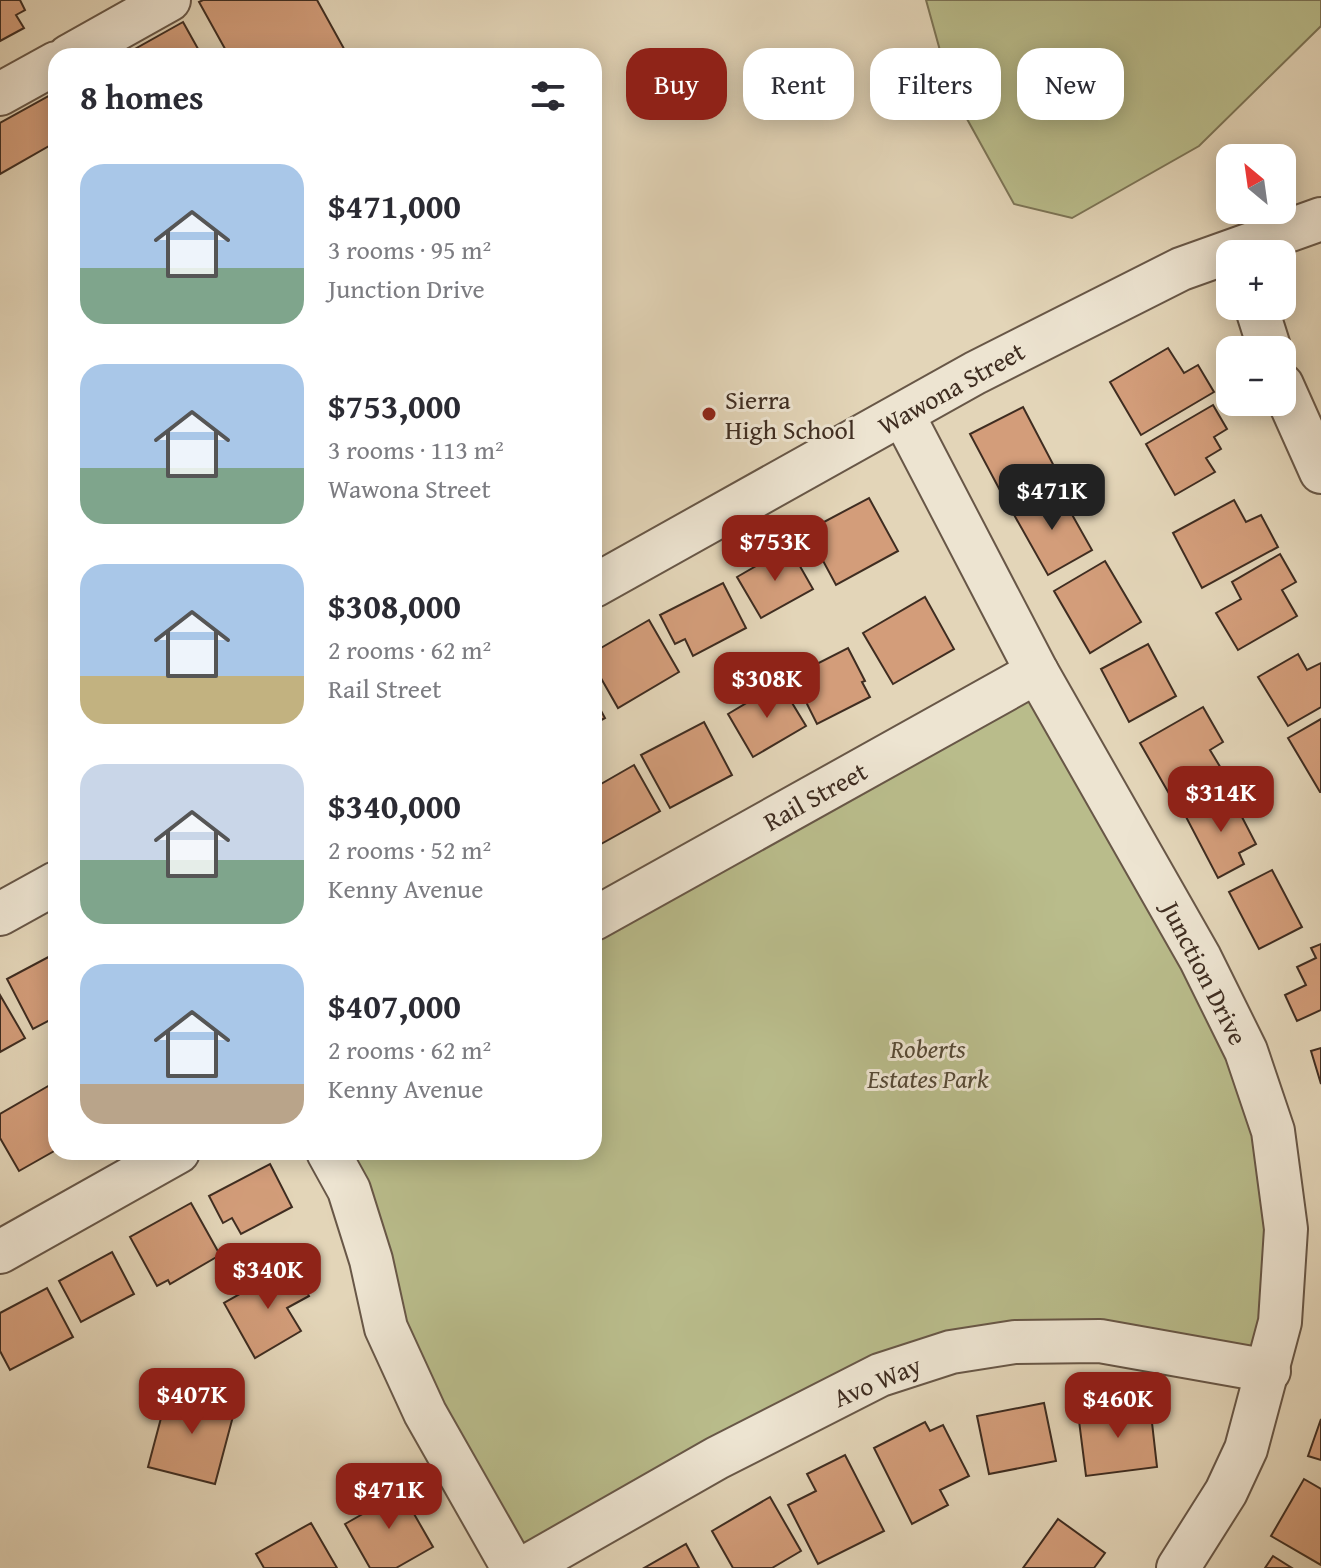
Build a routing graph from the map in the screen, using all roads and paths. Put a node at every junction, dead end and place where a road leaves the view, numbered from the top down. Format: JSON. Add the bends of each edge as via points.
{"nodes":[{"id":1,"x":169,"y":0,"type":"edge"},
{"id":2,"x":83,"y":48,"type":"edge"},
{"id":3,"x":48,"y":67,"type":"edge"},
{"id":4,"x":0,"y":94,"type":"edge"},
{"id":5,"x":1321,"y":219,"type":"edge"},
{"id":6,"x":1265,"y":240,"type":"edge"},
{"id":7,"x":1216,"y":258,"type":"edge"},
{"id":8,"x":903,"y":415,"type":"junction"},
{"id":9,"x":1296,"y":416,"type":"edge"},
{"id":10,"x":1321,"y":472,"type":"edge"},
{"id":11,"x":602,"y":582,"type":"edge"},
{"id":12,"x":1037,"y":672,"type":"junction"},
{"id":13,"x":48,"y":887,"type":"edge"},
{"id":14,"x":0,"y":914,"type":"edge"},
{"id":15,"x":602,"y":915,"type":"edge"},
{"id":16,"x":164,"y":1160,"type":"edge"},
{"id":17,"x":332,"y":1160,"type":"edge"},
{"id":18,"x":0,"y":1252,"type":"edge"},
{"id":19,"x":1269,"y":1371,"type":"junction"},
{"id":20,"x":513,"y":1568,"type":"edge"},
{"id":21,"x":524,"y":1568,"type":"edge"},
{"id":22,"x":1178,"y":1568,"type":"edge"}],
"edges":[{"from":1,"to":2,"type":"street"},
{"from":3,"to":4,"type":"street"},
{"from":5,"to":6,"type":"street","name":"Wawona Street"},
{"from":7,"to":8,"type":"street","name":"Wawona Street","via":[[1167,276]]},
{"from":8,"to":11,"type":"street","name":"Wawona Street"},
{"from":8,"to":12,"type":"street","name":"Junction Drive"},
{"from":9,"to":10,"type":"street"},
{"from":12,"to":15,"type":"street","name":"Rail Street"},
{"from":12,"to":19,"type":"street","name":"Junction Drive","via":[[1200,958],[1246,1051],[1273,1131],[1286,1229],[1280,1322]]},
{"from":13,"to":14,"type":"street"},
{"from":16,"to":18,"type":"street"},
{"from":17,"to":20,"type":"street","via":[[349,1190],[392,1342],[425,1413]]},
{"from":19,"to":21,"type":"street","name":"Avo Way","via":[[1100,1341],[1015,1342],[951,1352],[880,1375],[717,1458]]},
{"from":19,"to":22,"type":"street","name":"Junction Drive","via":[[1246,1449]]}]}
